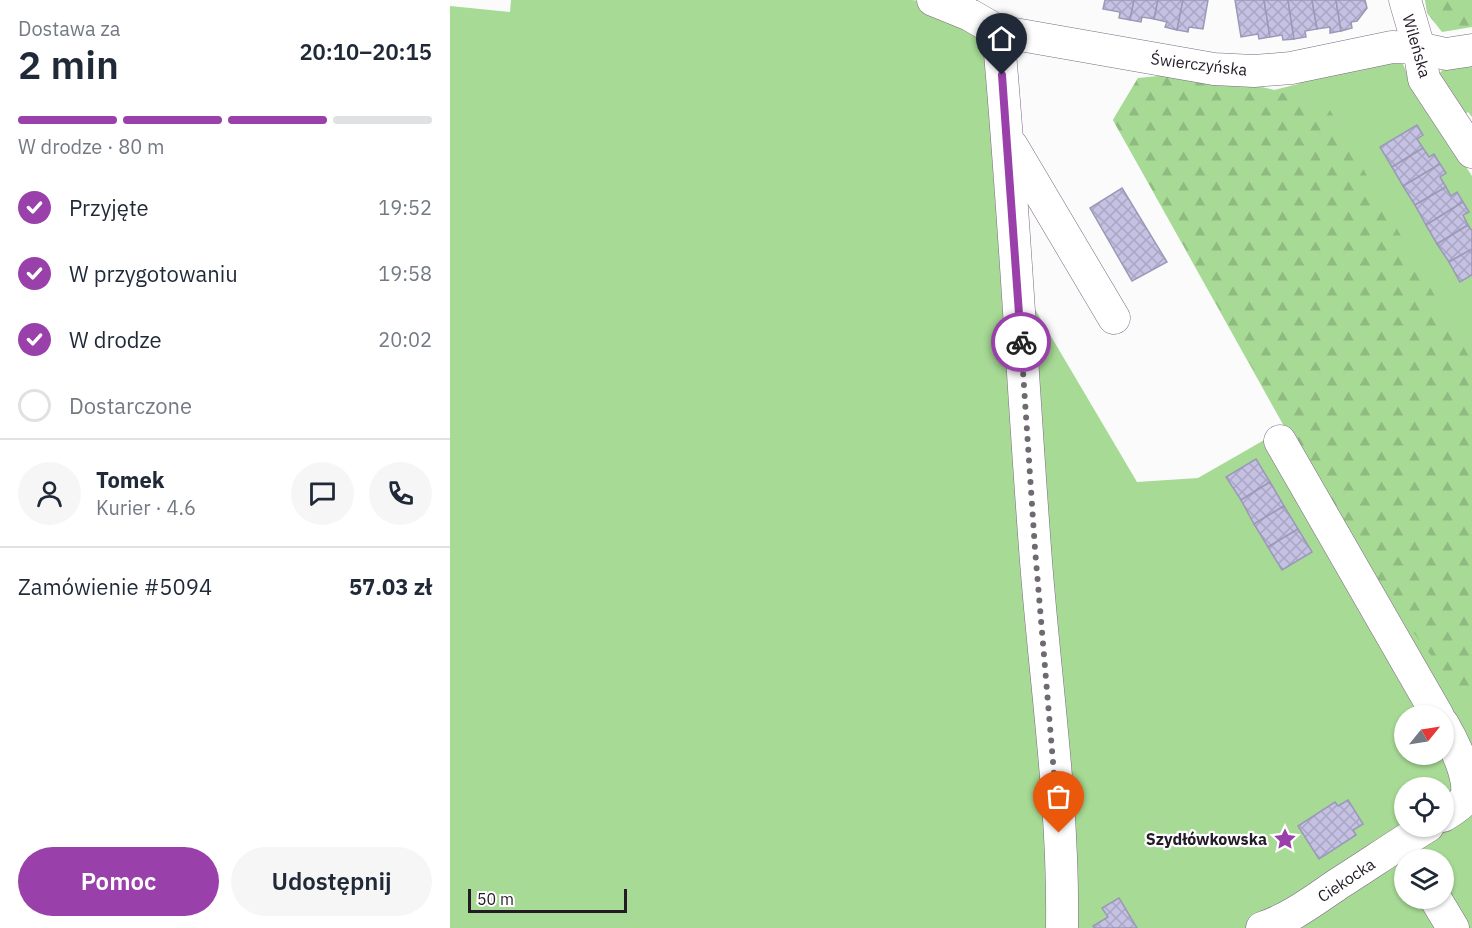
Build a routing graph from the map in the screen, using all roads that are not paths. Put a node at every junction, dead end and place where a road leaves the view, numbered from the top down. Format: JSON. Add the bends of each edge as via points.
{"nodes":[{"id":1,"x":933,"y":0,"type":"edge"},
{"id":2,"x":1405,"y":0,"type":"edge"},
{"id":3,"x":998,"y":31,"type":"junction"},
{"id":4,"x":1419,"y":48,"type":"junction"},
{"id":5,"x":1472,"y":50,"type":"edge"},
{"id":6,"x":1008,"y":140,"type":"junction"},
{"id":7,"x":1472,"y":152,"type":"edge"},
{"id":8,"x":1114,"y":318,"type":"dead end"},
{"id":9,"x":1280,"y":441,"type":"dead end"},
{"id":10,"x":1432,"y":705,"type":"edge"},
{"id":11,"x":1454,"y":744,"type":"edge"},
{"id":12,"x":1454,"y":807,"type":"edge"},
{"id":13,"x":1414,"y":843,"type":"edge"},
{"id":14,"x":1442,"y":909,"type":"edge"},
{"id":15,"x":1062,"y":928,"type":"edge"},
{"id":16,"x":1262,"y":928,"type":"edge"},
{"id":17,"x":1453,"y":928,"type":"edge"}],
"edges":[{"from":1,"to":3,"type":"street","name":"Świerczyńska"},
{"from":2,"to":4,"type":"street","name":"Wileńska"},
{"from":3,"to":4,"type":"street","name":"Świerczyńska","via":[[1214,69],[1254,71],[1291,68],[1392,47]]},
{"from":3,"to":6,"type":"street"},
{"from":4,"to":5,"type":"street","name":"Świerczyńska","via":[[1446,54]]},
{"from":4,"to":7,"type":"street","name":"Wileńska","via":[[1424,79]]},
{"from":6,"to":8,"type":"street"},
{"from":6,"to":15,"type":"street","via":[[1035,549],[1055,772]]},
{"from":9,"to":10,"type":"street"},
{"from":11,"to":12,"type":"street","via":[[1470,774],[1467,797]]},
{"from":13,"to":16,"type":"street","name":"Ciekocka","via":[[1282,921]]},
{"from":14,"to":17,"type":"street"}]}
